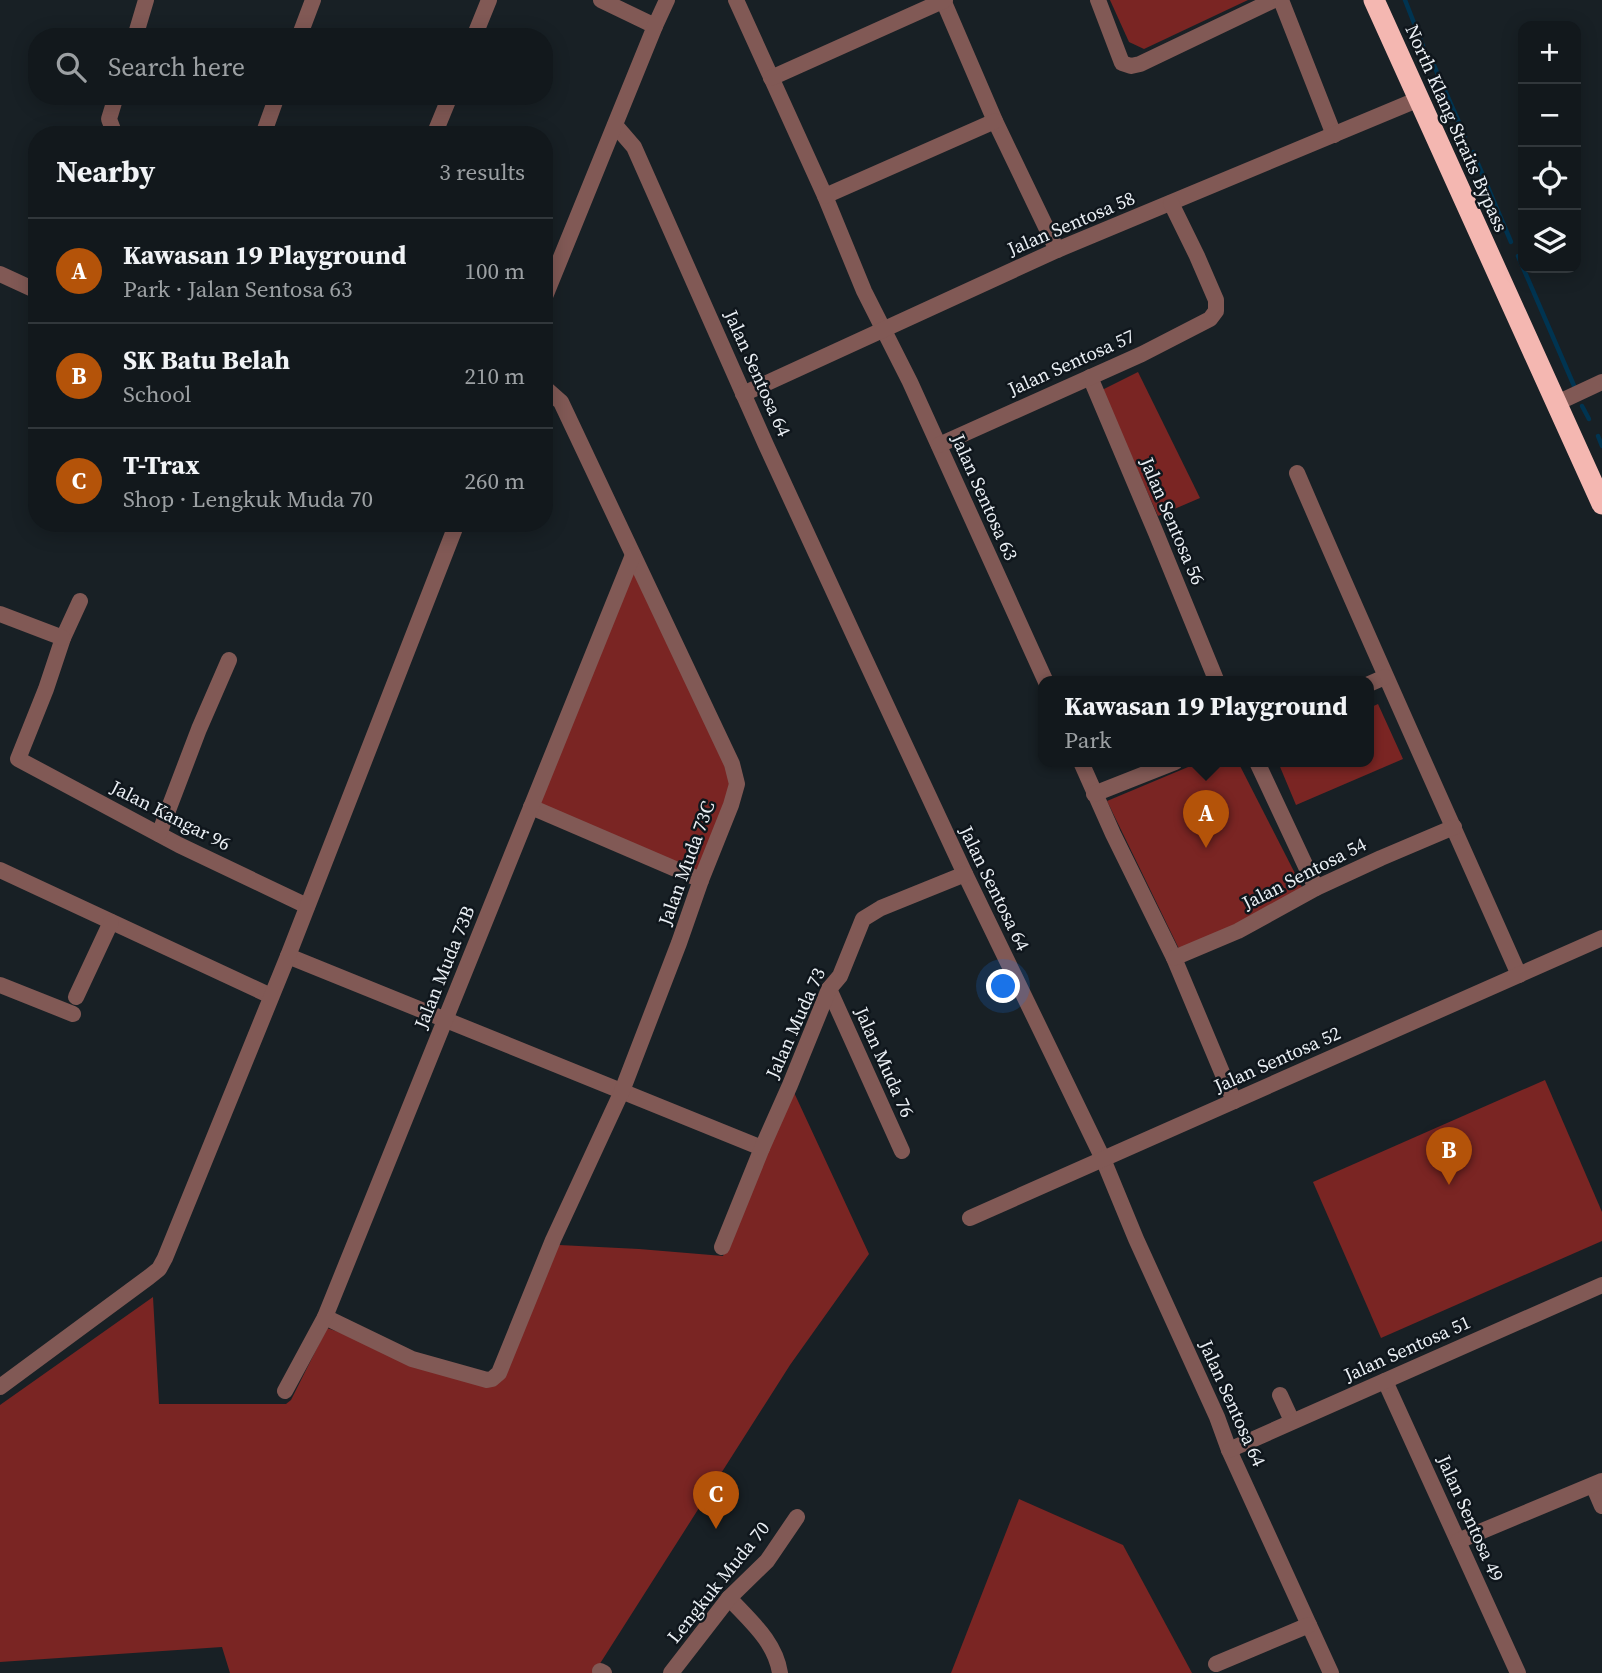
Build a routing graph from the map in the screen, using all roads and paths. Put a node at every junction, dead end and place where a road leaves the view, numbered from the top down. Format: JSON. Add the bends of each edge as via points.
{"nodes":[{"id":1,"x":146,"y":0,"type":"edge"},
{"id":2,"x":313,"y":0,"type":"edge"},
{"id":3,"x":489,"y":0,"type":"edge"},
{"id":4,"x":601,"y":0,"type":"edge"},
{"id":5,"x":667,"y":0,"type":"edge"},
{"id":6,"x":736,"y":0,"type":"edge"},
{"id":7,"x":944,"y":0,"type":"edge"},
{"id":8,"x":1098,"y":0,"type":"edge"},
{"id":9,"x":1274,"y":0,"type":"edge"},
{"id":10,"x":1281,"y":0,"type":"edge"},
{"id":11,"x":1374,"y":0,"type":"edge"},
{"id":12,"x":655,"y":26,"type":"junction"},
{"id":13,"x":138,"y":28,"type":"edge"},
{"id":14,"x":302,"y":28,"type":"edge"},
{"id":15,"x":478,"y":28,"type":"edge"},
{"id":16,"x":771,"y":78,"type":"junction"},
{"id":17,"x":1419,"y":99,"type":"junction"},
{"id":18,"x":115,"y":105,"type":"edge"},
{"id":19,"x":274,"y":105,"type":"edge"},
{"id":20,"x":446,"y":105,"type":"edge"},
{"id":21,"x":995,"y":121,"type":"junction"},
{"id":22,"x":615,"y":125,"type":"junction"},
{"id":23,"x":112,"y":126,"type":"edge"},
{"id":24,"x":266,"y":126,"type":"edge"},
{"id":25,"x":438,"y":126,"type":"edge"},
{"id":26,"x":1334,"y":135,"type":"junction"},
{"id":27,"x":825,"y":196,"type":"junction"},
{"id":28,"x":1171,"y":203,"type":"junction"},
{"id":29,"x":1057,"y":250,"type":"junction"},
{"id":30,"x":0,"y":274,"type":"edge"},
{"id":31,"x":553,"y":277,"type":"edge"},
{"id":32,"x":28,"y":287,"type":"edge"},
{"id":33,"x":884,"y":330,"type":"junction"},
{"id":34,"x":1090,"y":377,"type":"junction"},
{"id":35,"x":1602,"y":382,"type":"edge"},
{"id":36,"x":743,"y":394,"type":"junction"},
{"id":37,"x":553,"y":395,"type":"edge"},
{"id":38,"x":1557,"y":403,"type":"junction"},
{"id":39,"x":939,"y":445,"type":"junction"},
{"id":40,"x":1297,"y":474,"type":"dead end"},
{"id":41,"x":1602,"y":504,"type":"edge"},
{"id":42,"x":453,"y":532,"type":"edge"},
{"id":43,"x":633,"y":555,"type":"junction"},
{"id":44,"x":80,"y":601,"type":"dead end"},
{"id":45,"x":0,"y":614,"type":"edge"},
{"id":46,"x":63,"y":638,"type":"junction"},
{"id":47,"x":229,"y":660,"type":"dead end"},
{"id":48,"x":1042,"y":676,"type":"edge"},
{"id":49,"x":1215,"y":676,"type":"edge"},
{"id":50,"x":1385,"y":677,"type":"junction"},
{"id":51,"x":1374,"y":682,"type":"edge"},
{"id":52,"x":1083,"y":767,"type":"edge"},
{"id":53,"x":1162,"y":767,"type":"edge"},
{"id":54,"x":1259,"y":767,"type":"edge"},
{"id":55,"x":1094,"y":794,"type":"junction"},
{"id":56,"x":531,"y":807,"type":"junction"},
{"id":57,"x":1454,"y":827,"type":"junction"},
{"id":58,"x":159,"y":834,"type":"junction"},
{"id":59,"x":0,"y":870,"type":"edge"},
{"id":60,"x":965,"y":874,"type":"junction"},
{"id":61,"x":701,"y":880,"type":"junction"},
{"id":62,"x":1316,"y":888,"type":"junction"},
{"id":63,"x":307,"y":906,"type":"junction"},
{"id":64,"x":111,"y":922,"type":"junction"},
{"id":65,"x":1602,"y":938,"type":"edge"},
{"id":66,"x":288,"y":956,"type":"junction"},
{"id":67,"x":1174,"y":958,"type":"junction"},
{"id":68,"x":1519,"y":975,"type":"junction"},
{"id":69,"x":0,"y":985,"type":"edge"},
{"id":70,"x":829,"y":989,"type":"junction"},
{"id":71,"x":271,"y":996,"type":"junction"},
{"id":72,"x":76,"y":997,"type":"dead end"},
{"id":73,"x":73,"y":1014,"type":"dead end"},
{"id":74,"x":445,"y":1020,"type":"junction"},
{"id":75,"x":622,"y":1091,"type":"junction"},
{"id":76,"x":1234,"y":1101,"type":"junction"},
{"id":77,"x":762,"y":1148,"type":"junction"},
{"id":78,"x":902,"y":1151,"type":"dead end"},
{"id":79,"x":1103,"y":1159,"type":"junction"},
{"id":80,"x":970,"y":1218,"type":"dead end"},
{"id":81,"x":722,"y":1247,"type":"dead end"},
{"id":82,"x":1602,"y":1285,"type":"edge"},
{"id":83,"x":325,"y":1318,"type":"junction"},
{"id":84,"x":1385,"y":1381,"type":"junction"},
{"id":85,"x":0,"y":1387,"type":"edge"},
{"id":86,"x":285,"y":1391,"type":"dead end"},
{"id":87,"x":1280,"y":1395,"type":"dead end"},
{"id":88,"x":1292,"y":1421,"type":"junction"},
{"id":89,"x":1229,"y":1450,"type":"junction"},
{"id":90,"x":1597,"y":1483,"type":"edge"},
{"id":91,"x":1602,"y":1506,"type":"edge"},
{"id":92,"x":797,"y":1517,"type":"dead end"},
{"id":93,"x":1458,"y":1541,"type":"junction"},
{"id":94,"x":729,"y":1598,"type":"junction"},
{"id":95,"x":1309,"y":1625,"type":"junction"},
{"id":96,"x":1216,"y":1664,"type":"dead end"},
{"id":97,"x":671,"y":1673,"type":"edge"},
{"id":98,"x":780,"y":1673,"type":"edge"},
{"id":99,"x":1331,"y":1673,"type":"edge"},
{"id":100,"x":1518,"y":1673,"type":"edge"}],
"edges":[{"from":1,"to":13,"type":"street"},
{"from":2,"to":14,"type":"street"},
{"from":3,"to":15,"type":"street"},
{"from":4,"to":12,"type":"street"},
{"from":5,"to":12,"type":"street"},
{"from":6,"to":16,"type":"street","name":"Jalan Sentosa 63"},
{"from":7,"to":16,"type":"street"},
{"from":7,"to":21,"type":"street"},
{"from":8,"to":9,"type":"street","via":[[1122,63],[1131,66]]},
{"from":10,"to":26,"type":"street"},
{"from":11,"to":17,"type":"highway","name":"North Klang Straits Bypass"},
{"from":12,"to":22,"type":"street"},
{"from":16,"to":27,"type":"street","name":"Jalan Sentosa 63"},
{"from":17,"to":26,"type":"street","name":"Jalan Sentosa 58"},
{"from":17,"to":38,"type":"highway","name":"North Klang Straits Bypass"},
{"from":18,"to":23,"type":"street"},
{"from":19,"to":24,"type":"street"},
{"from":20,"to":25,"type":"street"},
{"from":21,"to":27,"type":"street"},
{"from":21,"to":29,"type":"street"},
{"from":22,"to":31,"type":"street"},
{"from":22,"to":36,"type":"street","name":"Jalan Sentosa 64","via":[[634,147]]},
{"from":26,"to":28,"type":"street","name":"Jalan Sentosa 58"},
{"from":27,"to":33,"type":"street","name":"Jalan Sentosa 63"},
{"from":28,"to":29,"type":"street","name":"Jalan Sentosa 58"},
{"from":28,"to":34,"type":"street","name":"Jalan Sentosa 57","via":[[1216,300],[1216,311],[1210,319]]},
{"from":29,"to":33,"type":"street","name":"Jalan Sentosa 58"},
{"from":30,"to":32,"type":"street"},
{"from":33,"to":36,"type":"street","name":"Jalan Sentosa 58"},
{"from":33,"to":39,"type":"street","name":"Jalan Sentosa 63"},
{"from":34,"to":39,"type":"street","name":"Jalan Sentosa 57"},
{"from":34,"to":49,"type":"street","name":"Jalan Sentosa 56"},
{"from":35,"to":38,"type":"street"},
{"from":36,"to":60,"type":"street","name":"Jalan Sentosa 64"},
{"from":37,"to":43,"type":"street","name":"Jalan Muda 73C","via":[[561,402]]},
{"from":38,"to":41,"type":"highway","name":"North Klang Straits Bypass"},
{"from":39,"to":48,"type":"street","name":"Jalan Sentosa 63"},
{"from":40,"to":50,"type":"street"},
{"from":42,"to":63,"type":"street"},
{"from":43,"to":56,"type":"street","name":"Jalan Muda 73B"},
{"from":43,"to":61,"type":"street","name":"Jalan Muda 73C","via":[[732,764],[737,784]]},
{"from":44,"to":46,"type":"street"},
{"from":45,"to":46,"type":"street"},
{"from":46,"to":58,"type":"street","name":"Jalan Kangar 96","via":[[18,759]]},
{"from":47,"to":58,"type":"street"},
{"from":50,"to":51,"type":"street"},
{"from":50,"to":57,"type":"street"},
{"from":52,"to":55,"type":"street"},
{"from":53,"to":55,"type":"street"},
{"from":54,"to":62,"type":"street"},
{"from":55,"to":67,"type":"street"},
{"from":56,"to":61,"type":"street"},
{"from":56,"to":74,"type":"street","name":"Jalan Muda 73B"},
{"from":57,"to":62,"type":"street","name":"Jalan Sentosa 54"},
{"from":57,"to":68,"type":"street"},
{"from":58,"to":63,"type":"street","name":"Jalan Kangar 96"},
{"from":59,"to":64,"type":"street"},
{"from":60,"to":70,"type":"street","name":"Jalan Muda 73","via":[[863,919],[840,976]]},
{"from":60,"to":79,"type":"street","name":"Jalan Sentosa 64"},
{"from":61,"to":75,"type":"street","name":"Jalan Muda 73C"},
{"from":62,"to":67,"type":"street","name":"Jalan Sentosa 54","via":[[1238,931]]},
{"from":63,"to":66,"type":"street"},
{"from":64,"to":71,"type":"street"},
{"from":64,"to":72,"type":"street"},
{"from":65,"to":68,"type":"street","name":"Jalan Sentosa 52"},
{"from":66,"to":71,"type":"street"},
{"from":66,"to":74,"type":"street"},
{"from":67,"to":76,"type":"street"},
{"from":68,"to":76,"type":"street","name":"Jalan Sentosa 52"},
{"from":69,"to":73,"type":"street"},
{"from":70,"to":77,"type":"street","name":"Jalan Muda 73"},
{"from":70,"to":78,"type":"street","name":"Jalan Muda 76"},
{"from":71,"to":85,"type":"street","via":[[159,1269]]},
{"from":74,"to":75,"type":"street"},
{"from":74,"to":83,"type":"street","name":"Jalan Muda 73B"},
{"from":75,"to":77,"type":"street"},
{"from":75,"to":83,"type":"street","name":"Jalan Muda 73C","via":[[495,1377],[487,1380],[412,1359]]},
{"from":76,"to":79,"type":"street","name":"Jalan Sentosa 52"},
{"from":77,"to":81,"type":"street","name":"Jalan Muda 73"},
{"from":79,"to":80,"type":"street","name":"Jalan Sentosa 52"},
{"from":79,"to":89,"type":"street","name":"Jalan Sentosa 64"},
{"from":82,"to":84,"type":"street","name":"Jalan Sentosa 51"},
{"from":83,"to":86,"type":"street","name":"Jalan Muda 73B"},
{"from":84,"to":88,"type":"street","name":"Jalan Sentosa 51"},
{"from":84,"to":93,"type":"street","name":"Jalan Sentosa 49"},
{"from":87,"to":88,"type":"street"},
{"from":88,"to":89,"type":"street","name":"Jalan Sentosa 51"},
{"from":89,"to":95,"type":"street","name":"Jalan Sentosa 64"},
{"from":90,"to":91,"type":"street"},
{"from":90,"to":93,"type":"street"},
{"from":92,"to":94,"type":"street","name":"Lengkuk Muda 70","via":[[767,1560]]},
{"from":93,"to":100,"type":"street","name":"Jalan Sentosa 49"},
{"from":94,"to":97,"type":"street","name":"Lengkuk Muda 70"},
{"from":94,"to":98,"type":"street","via":[[768,1641]]},
{"from":95,"to":96,"type":"street"},
{"from":95,"to":99,"type":"street","name":"Jalan Sentosa 64"}]}
